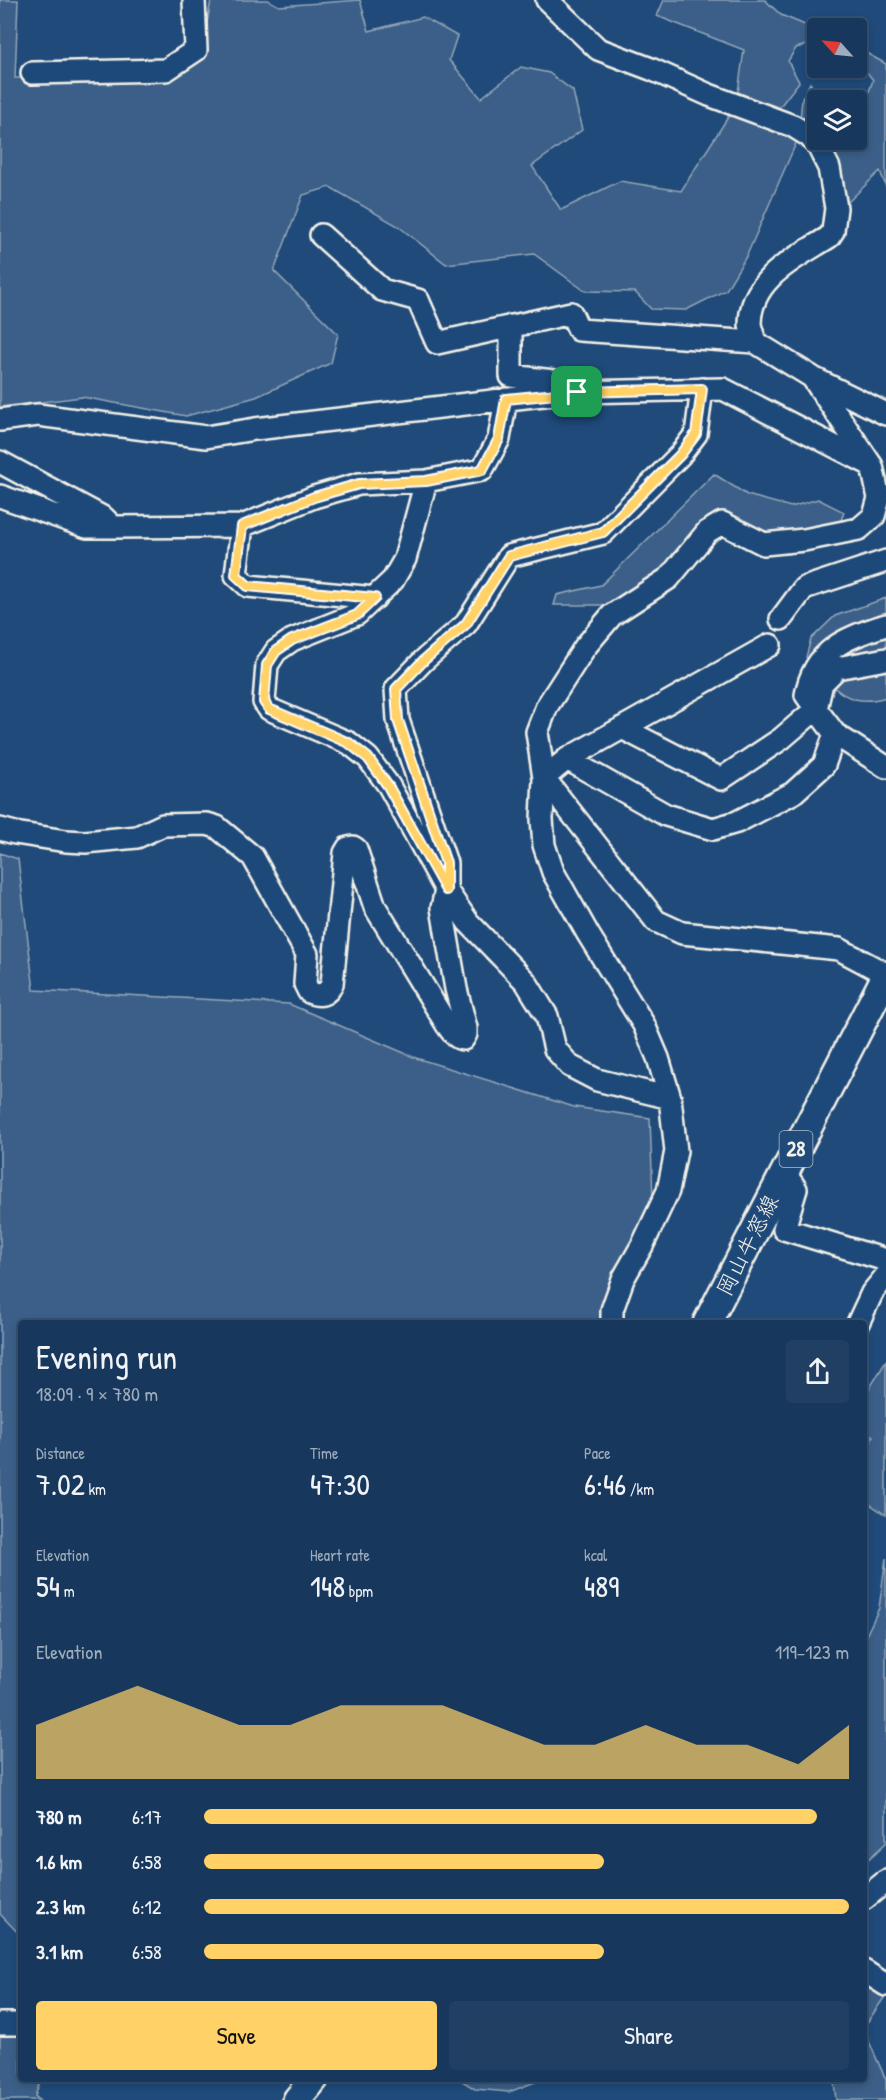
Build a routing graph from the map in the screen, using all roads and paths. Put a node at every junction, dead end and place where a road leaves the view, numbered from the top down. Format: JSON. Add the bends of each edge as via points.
{"nodes":[{"id":1,"x":194,"y":0,"type":"edge"},
{"id":2,"x":547,"y":0,"type":"edge"},
{"id":3,"x":32,"y":73,"type":"dead end"},
{"id":4,"x":321,"y":235,"type":"dead end"},
{"id":5,"x":511,"y":326,"type":"junction"},
{"id":6,"x":755,"y":342,"type":"junction"},
{"id":7,"x":812,"y":377,"type":"junction"},
{"id":8,"x":702,"y":389,"type":"junction"},
{"id":9,"x":577,"y":392,"type":"junction"},
{"id":10,"x":506,"y":399,"type":"junction"},
{"id":11,"x":886,"y":414,"type":"edge"},
{"id":12,"x":0,"y":420,"type":"edge"},
{"id":13,"x":0,"y":462,"type":"edge"},
{"id":14,"x":872,"y":466,"type":"junction"},
{"id":15,"x":426,"y":481,"type":"junction"},
{"id":16,"x":0,"y":496,"type":"edge"},
{"id":17,"x":242,"y":526,"type":"junction"},
{"id":18,"x":113,"y":527,"type":"junction"},
{"id":19,"x":886,"y":561,"type":"edge"},
{"id":20,"x":375,"y":598,"type":"junction"},
{"id":21,"x":781,"y":619,"type":"dead end"},
{"id":22,"x":886,"y":625,"type":"edge"},
{"id":23,"x":770,"y":645,"type":"dead end"},
{"id":24,"x":886,"y":659,"type":"edge"},
{"id":25,"x":816,"y":709,"type":"junction"},
{"id":26,"x":621,"y":728,"type":"junction"},
{"id":27,"x":836,"y":734,"type":"junction"},
{"id":28,"x":567,"y":759,"type":"junction"},
{"id":29,"x":886,"y":767,"type":"edge"},
{"id":30,"x":544,"y":778,"type":"junction"},
{"id":31,"x":0,"y":829,"type":"edge"},
{"id":32,"x":446,"y":890,"type":"junction"},
{"id":33,"x":886,"y":975,"type":"edge"},
{"id":34,"x":670,"y":1098,"type":"junction"},
{"id":35,"x":784,"y":1172,"type":"junction"},
{"id":36,"x":886,"y":1260,"type":"edge"},
{"id":37,"x":886,"y":1276,"type":"edge"},
{"id":38,"x":612,"y":1320,"type":"edge"},
{"id":39,"x":709,"y":1320,"type":"edge"},
{"id":40,"x":859,"y":1320,"type":"edge"},
{"id":41,"x":886,"y":1881,"type":"edge"},
{"id":42,"x":867,"y":1897,"type":"edge"},
{"id":43,"x":867,"y":1973,"type":"edge"},
{"id":44,"x":886,"y":1985,"type":"edge"},
{"id":45,"x":0,"y":2024,"type":"edge"},
{"id":46,"x":18,"y":2024,"type":"edge"},
{"id":47,"x":312,"y":2082,"type":"edge"},
{"id":48,"x":297,"y":2100,"type":"edge"}],
"edges":[{"from":1,"to":3,"type":"street","via":[[196,50],[166,70]]},
{"from":2,"to":6,"type":"street","via":[[598,49],[793,126],[809,136],[824,155],[836,208],[833,231],[772,274],[756,296],[750,324]]},
{"from":4,"to":5,"type":"street","via":[[382,290],[418,300],[436,343]]},
{"from":5,"to":6,"type":"street","via":[[571,313],[579,330]]},
{"from":5,"to":9,"type":"street","via":[[511,376],[562,382]]},
{"from":6,"to":7,"type":"street"},
{"from":7,"to":11,"type":"street"},
{"from":7,"to":14,"type":"street"},
{"from":8,"to":9,"type":"street"},
{"from":8,"to":14,"type":"street","via":[[723,389]]},
{"from":8,"to":32,"type":"street","via":[[696,434],[603,532],[509,556],[466,624],[396,689],[398,720],[446,863]]},
{"from":9,"to":10,"type":"street"},
{"from":10,"to":12,"type":"street","via":[[206,437],[38,415]]},
{"from":10,"to":15,"type":"street","via":[[499,439],[482,470]]},
{"from":13,"to":18,"type":"street","via":[[104,518]]},
{"from":14,"to":30,"type":"street","via":[[879,498],[874,516],[859,529],[764,544],[722,523],[707,532],[669,578],[612,615],[585,647],[547,706],[537,732]]},
{"from":15,"to":17,"type":"street","via":[[359,484]]},
{"from":15,"to":20,"type":"street","via":[[405,559],[393,580]]},
{"from":16,"to":18,"type":"street","via":[[87,527]]},
{"from":17,"to":18,"type":"street"},
{"from":17,"to":20,"type":"street","via":[[236,575],[248,586]]},
{"from":19,"to":21,"type":"street","via":[[804,588]]},
{"from":20,"to":32,"type":"street","via":[[357,615],[292,640],[276,651],[267,665],[264,702],[269,709],[349,743],[368,758]]},
{"from":22,"to":25,"type":"street","via":[[841,642],[821,658],[809,678],[806,694]]},
{"from":23,"to":26,"type":"street"},
{"from":24,"to":25,"type":"street","via":[[837,668],[822,683]]},
{"from":25,"to":26,"type":"street","via":[[782,739],[721,779]]},
{"from":25,"to":27,"type":"street"},
{"from":26,"to":28,"type":"street"},
{"from":27,"to":28,"type":"street","via":[[824,765],[793,793],[713,830],[666,815]]},
{"from":27,"to":29,"type":"street"},
{"from":28,"to":30,"type":"street"},
{"from":30,"to":33,"type":"street","via":[[656,921],[682,933],[839,949]]},
{"from":30,"to":34,"type":"street","via":[[543,836],[552,872],[644,1025]]},
{"from":31,"to":32,"type":"street","via":[[85,842],[136,837],[163,825],[217,827],[253,857],[307,954],[305,984],[316,995],[329,991],[332,984],[345,853],[352,847],[356,849],[375,907],[447,1025],[463,1039],[466,1029],[442,908]]},
{"from":32,"to":34,"type":"street","via":[[468,922],[526,982],[547,1016],[555,1049],[570,1066],[597,1080]]},
{"from":33,"to":35,"type":"main road","name":"岡山牛窓線","number":"28"},
{"from":34,"to":38,"type":"street","via":[[676,1152],[668,1191],[623,1279]]},
{"from":35,"to":36,"type":"street","via":[[796,1189],[784,1229]]},
{"from":35,"to":39,"type":"main road","name":"岡山牛窓線","number":"28"},
{"from":37,"to":40,"type":"street","via":[[872,1293]]},
{"from":41,"to":42,"type":"street"},
{"from":43,"to":44,"type":"street"},
{"from":45,"to":46,"type":"street"},
{"from":47,"to":48,"type":"main road"}]}
